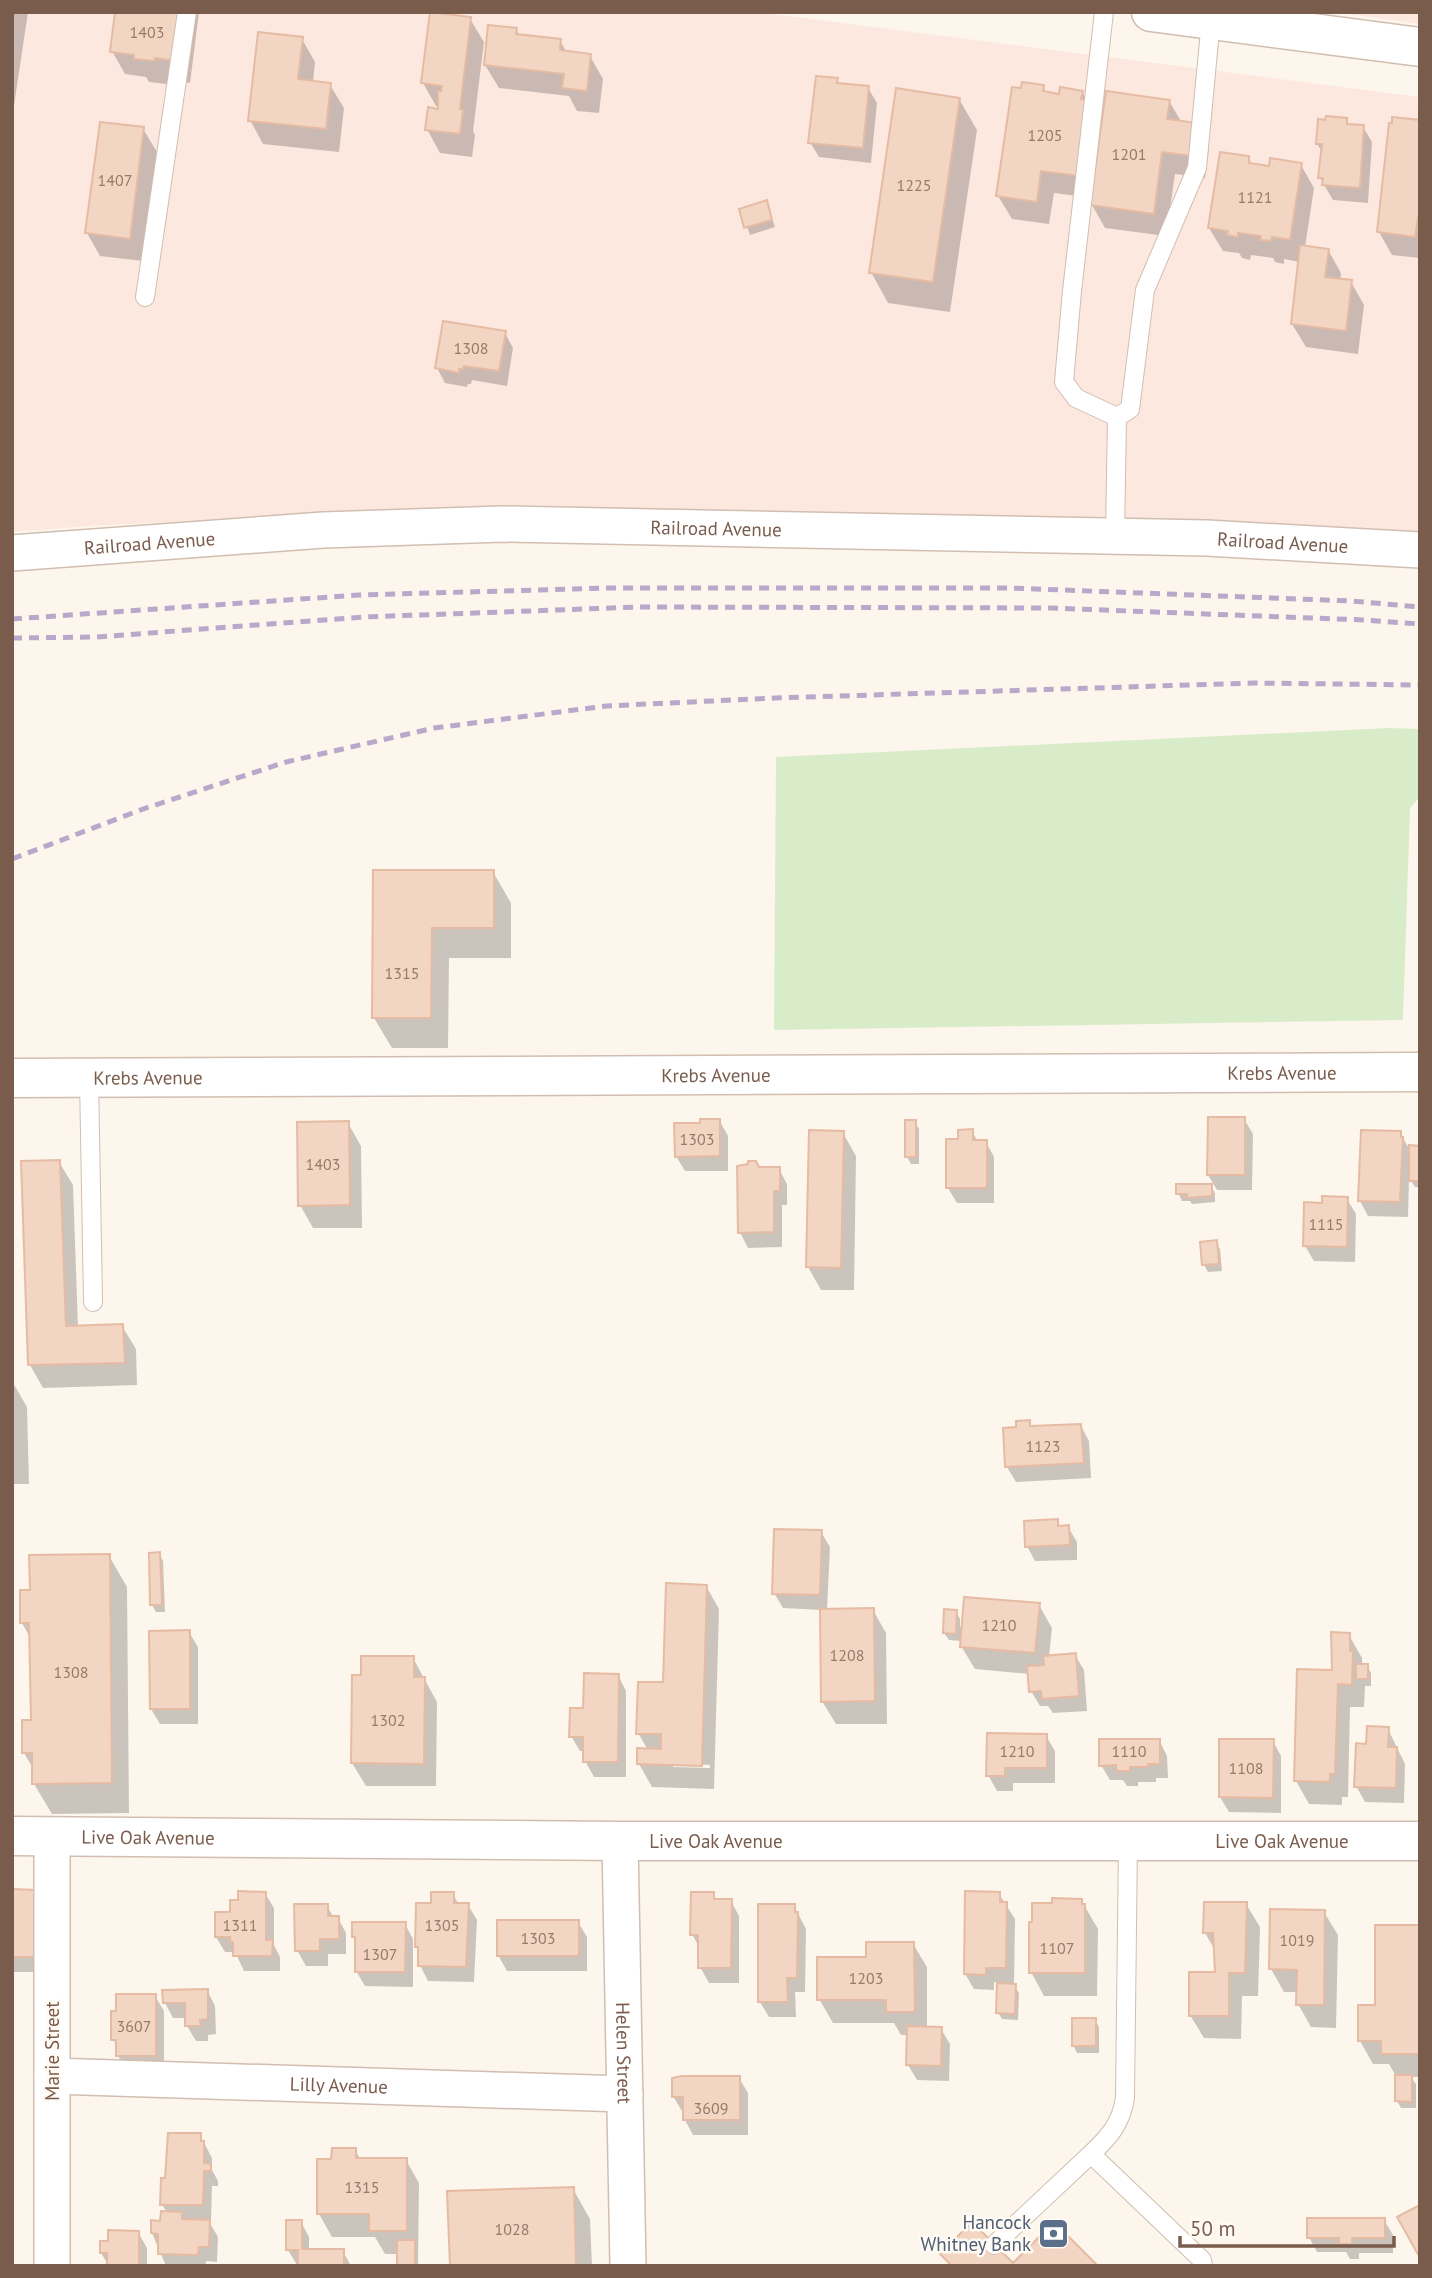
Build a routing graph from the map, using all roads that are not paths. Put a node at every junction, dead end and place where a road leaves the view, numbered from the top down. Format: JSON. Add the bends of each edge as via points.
{"nodes":[{"id":1,"x":187,"y":12,"type":"edge"},
{"id":2,"x":1104,"y":12,"type":"edge"},
{"id":3,"x":1151,"y":12,"type":"edge"},
{"id":4,"x":1211,"y":20,"type":"junction"},
{"id":5,"x":1294,"y":21,"type":"edge"},
{"id":6,"x":1420,"y":47,"type":"edge"},
{"id":7,"x":145,"y":298,"type":"dead end"},
{"id":8,"x":1117,"y":417,"type":"junction"},
{"id":9,"x":1115,"y":536,"type":"junction"},
{"id":10,"x":1420,"y":550,"type":"edge"},
{"id":11,"x":12,"y":553,"type":"edge"},
{"id":12,"x":1420,"y":1072,"type":"edge"},
{"id":13,"x":89,"y":1077,"type":"junction"},
{"id":14,"x":12,"y":1078,"type":"edge"},
{"id":15,"x":93,"y":1302,"type":"dead end"},
{"id":16,"x":12,"y":1836,"type":"edge"},
{"id":17,"x":52,"y":1837,"type":"junction"},
{"id":18,"x":620,"y":1841,"type":"junction"},
{"id":19,"x":1128,"y":1841,"type":"junction"},
{"id":20,"x":1420,"y":1841,"type":"edge"},
{"id":21,"x":52,"y":2076,"type":"junction"},
{"id":22,"x":625,"y":2094,"type":"junction"},
{"id":23,"x":1091,"y":2154,"type":"junction"},
{"id":24,"x":995,"y":2245,"type":"dead end"},
{"id":25,"x":52,"y":2266,"type":"edge"},
{"id":26,"x":628,"y":2266,"type":"edge"},
{"id":27,"x":1203,"y":2266,"type":"edge"}],
"edges":[{"from":1,"to":7,"type":"lane"},
{"from":2,"to":8,"type":"lane","via":[[1064,382],[1076,398]]},
{"from":3,"to":4,"type":"street"},
{"from":4,"to":5,"type":"street"},
{"from":4,"to":8,"type":"lane","via":[[1197,168],[1145,290],[1130,409]]},
{"from":5,"to":6,"type":"street"},
{"from":8,"to":9,"type":"lane"},
{"from":9,"to":10,"type":"street","name":"Railroad Avenue"},
{"from":9,"to":11,"type":"street","name":"Railroad Avenue","via":[[502,524],[323,530]]},
{"from":12,"to":13,"type":"street","name":"Krebs Avenue"},
{"from":13,"to":14,"type":"street","name":"Krebs Avenue"},
{"from":13,"to":15,"type":"lane"},
{"from":16,"to":17,"type":"street","name":"Live Oak Avenue"},
{"from":17,"to":18,"type":"street","name":"Live Oak Avenue"},
{"from":17,"to":21,"type":"street","name":"Marie Street"},
{"from":18,"to":19,"type":"street","name":"Live Oak Avenue"},
{"from":18,"to":22,"type":"street","name":"Helen Street"},
{"from":19,"to":20,"type":"street","name":"Live Oak Avenue"},
{"from":19,"to":23,"type":"lane","via":[[1123,2115]]},
{"from":21,"to":22,"type":"street","name":"Lilly Avenue"},
{"from":21,"to":25,"type":"street","name":"Marie Street"},
{"from":22,"to":26,"type":"street","name":"Helen Street"},
{"from":23,"to":24,"type":"lane"},
{"from":23,"to":27,"type":"lane","via":[[1202,2260]]}]}
